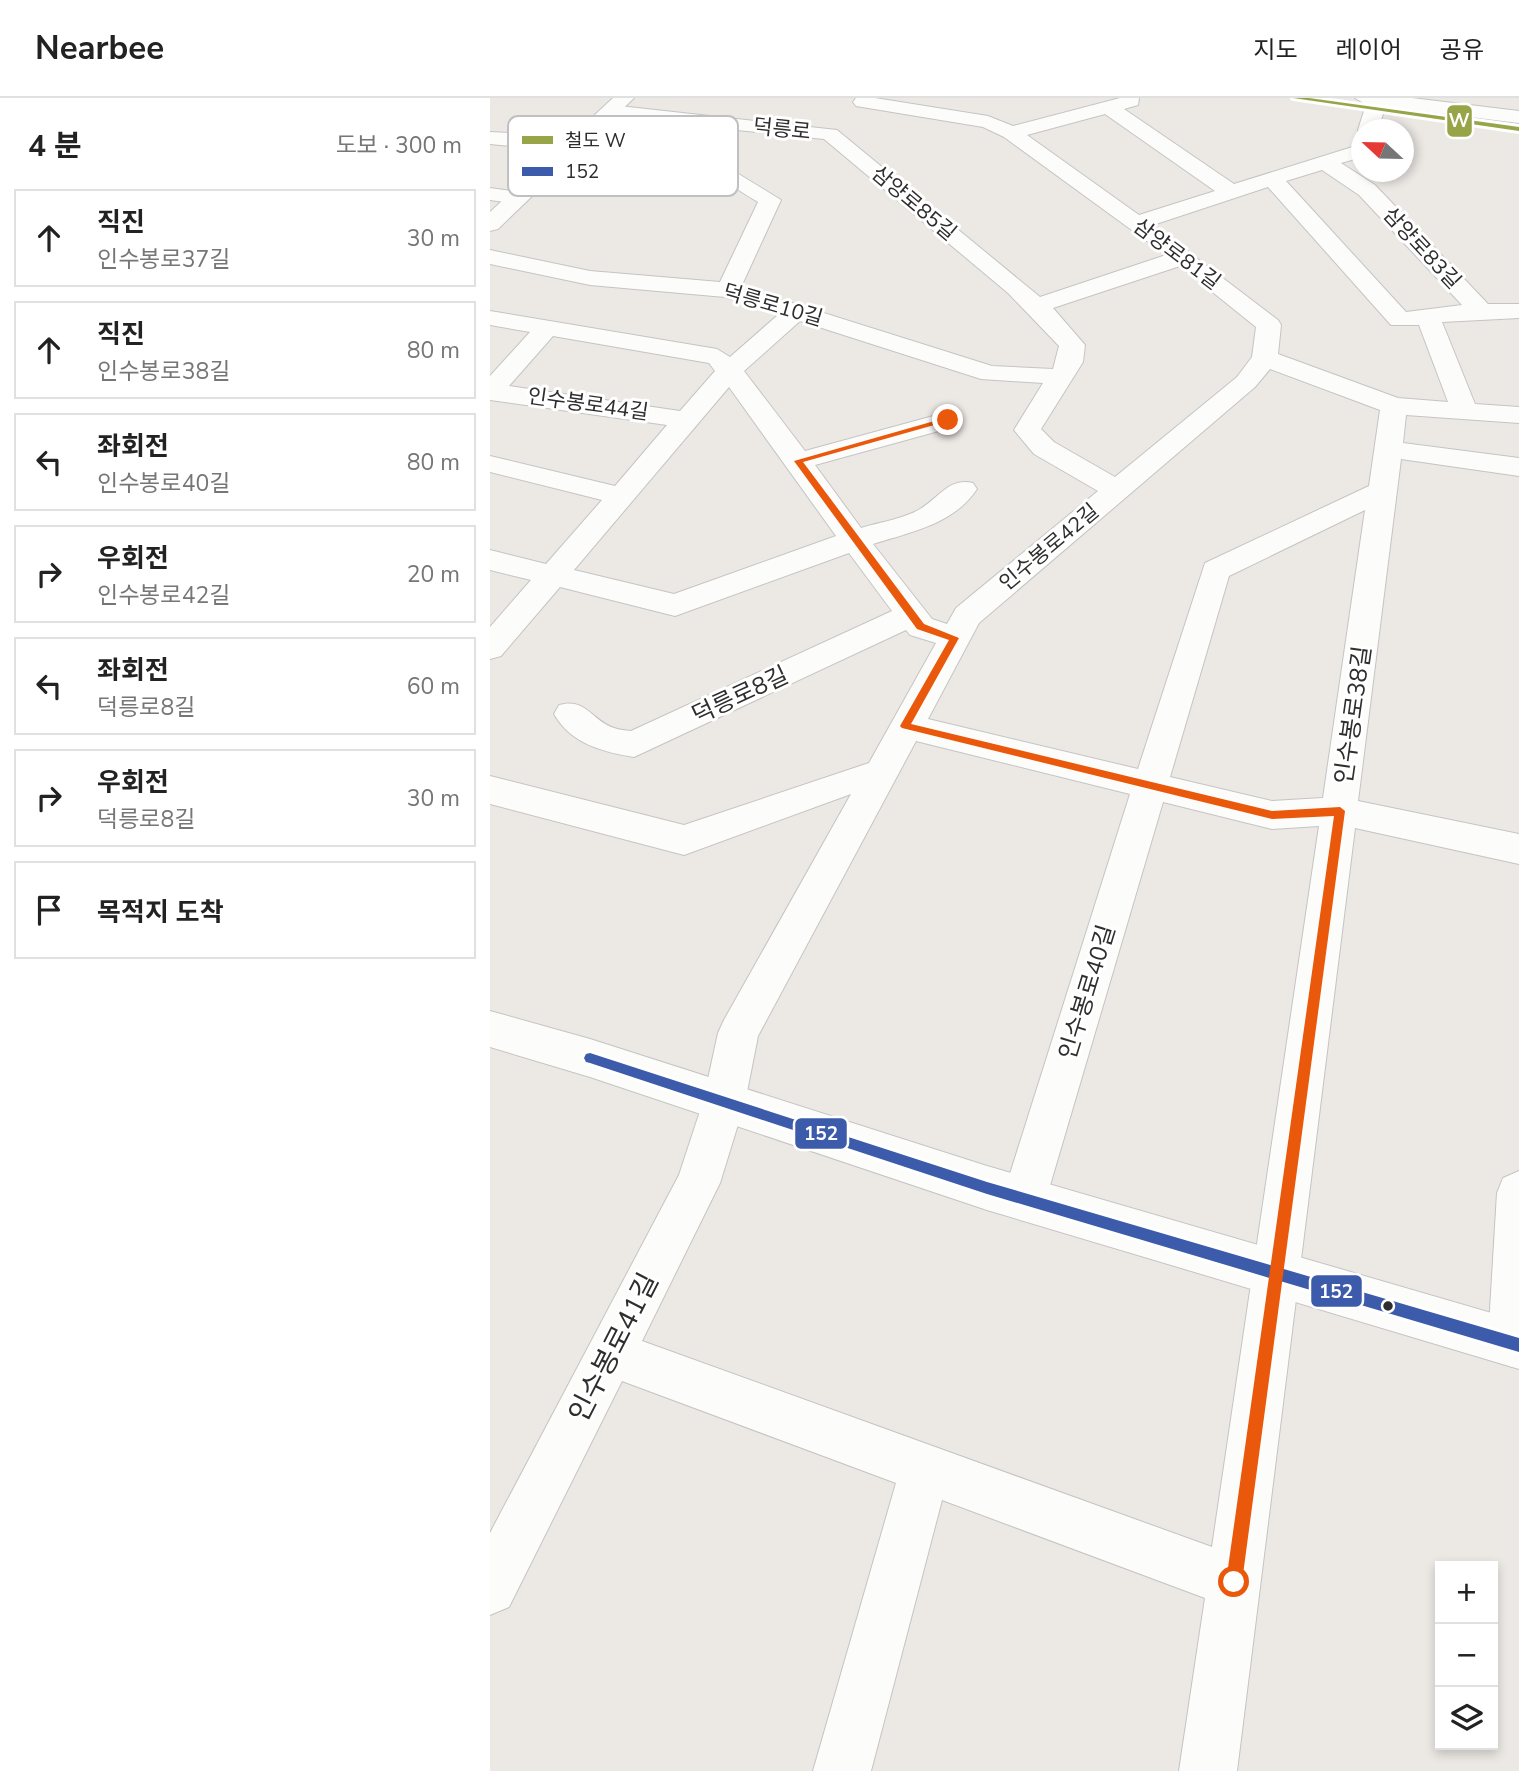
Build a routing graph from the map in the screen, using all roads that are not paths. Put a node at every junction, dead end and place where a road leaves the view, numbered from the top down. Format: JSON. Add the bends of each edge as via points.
{"nodes":[{"id":1,"x":1142,"y":98,"type":"edge"},
{"id":2,"x":1374,"y":99,"type":"edge"},
{"id":3,"x":865,"y":100,"type":"edge"},
{"id":4,"x":617,"y":104,"type":"edge"},
{"id":5,"x":750,"y":107,"type":"dead end"},
{"id":6,"x":1108,"y":107,"type":"junction"},
{"id":7,"x":687,"y":116,"type":"edge"},
{"id":8,"x":1519,"y":117,"type":"edge"},
{"id":9,"x":1370,"y":119,"type":"edge"},
{"id":10,"x":738,"y":120,"type":"edge"},
{"id":11,"x":738,"y":124,"type":"edge"},
{"id":12,"x":1011,"y":133,"type":"junction"},
{"id":13,"x":830,"y":134,"type":"junction"},
{"id":14,"x":490,"y":138,"type":"edge"},
{"id":15,"x":508,"y":141,"type":"edge"},
{"id":16,"x":1351,"y":154,"type":"edge"},
{"id":17,"x":1325,"y":162,"type":"junction"},
{"id":18,"x":1272,"y":179,"type":"junction"},
{"id":19,"x":738,"y":183,"type":"edge"},
{"id":20,"x":1231,"y":192,"type":"junction"},
{"id":21,"x":490,"y":194,"type":"edge"},
{"id":22,"x":518,"y":198,"type":"joint"},
{"id":23,"x":1136,"y":223,"type":"junction"},
{"id":24,"x":490,"y":224,"type":"edge"},
{"id":25,"x":490,"y":257,"type":"edge"},
{"id":26,"x":1183,"y":257,"type":"junction"},
{"id":27,"x":728,"y":289,"type":"junction"},
{"id":28,"x":1036,"y":306,"type":"junction"},
{"id":29,"x":1519,"y":311,"type":"edge"},
{"id":30,"x":797,"y":312,"type":"junction"},
{"id":31,"x":1482,"y":312,"type":"junction"},
{"id":32,"x":1429,"y":317,"type":"junction"},
{"id":33,"x":490,"y":318,"type":"edge"},
{"id":34,"x":547,"y":328,"type":"junction"},
{"id":35,"x":1265,"y":358,"type":"junction"},
{"id":36,"x":729,"y":370,"type":"junction"},
{"id":37,"x":1050,"y":376,"type":"dead end"},
{"id":38,"x":491,"y":391,"type":"edge"},
{"id":39,"x":1394,"y":406,"type":"junction"},
{"id":40,"x":1465,"y":411,"type":"junction"},
{"id":41,"x":1519,"y":415,"type":"edge"},
{"id":42,"x":686,"y":420,"type":"junction"},
{"id":43,"x":948,"y":420,"type":"dead end"},
{"id":44,"x":1388,"y":449,"type":"junction"},
{"id":45,"x":798,"y":461,"type":"junction"},
{"id":46,"x":490,"y":464,"type":"edge"},
{"id":47,"x":1519,"y":467,"type":"edge"},
{"id":48,"x":963,"y":489,"type":"dead end"},
{"id":49,"x":1116,"y":490,"type":"junction"},
{"id":50,"x":1382,"y":491,"type":"junction"},
{"id":51,"x":621,"y":496,"type":"junction"},
{"id":52,"x":854,"y":540,"type":"junction"},
{"id":53,"x":490,"y":559,"type":"edge"},
{"id":54,"x":551,"y":575,"type":"junction"},
{"id":55,"x":911,"y":615,"type":"junction"},
{"id":56,"x":955,"y":638,"type":"junction"},
{"id":57,"x":490,"y":648,"type":"edge"},
{"id":58,"x":571,"y":714,"type":"dead end"},
{"id":59,"x":905,"y":726,"type":"junction"},
{"id":60,"x":879,"y":774,"type":"junction"},
{"id":61,"x":1149,"y":785,"type":"junction"},
{"id":62,"x":490,"y":790,"type":"edge"},
{"id":63,"x":1340,"y":811,"type":"junction"},
{"id":64,"x":1519,"y":849,"type":"edge"},
{"id":65,"x":490,"y":1029,"type":"edge"},
{"id":66,"x":724,"y":1102,"type":"junction"},
{"id":67,"x":1519,"y":1193,"type":"edge"},
{"id":68,"x":1024,"y":1199,"type":"junction"},
{"id":69,"x":1278,"y":1274,"type":"junction"},
{"id":70,"x":1516,"y":1344,"type":"edge"},
{"id":71,"x":610,"y":1353,"type":"junction"},
{"id":72,"x":925,"y":1469,"type":"junction"},
{"id":73,"x":1234,"y":1582,"type":"junction"},
{"id":74,"x":490,"y":1588,"type":"edge"},
{"id":75,"x":842,"y":1771,"type":"edge"},
{"id":76,"x":1208,"y":1771,"type":"edge"}],
"edges":[{"from":1,"to":6,"type":"street"},
{"from":2,"to":8,"type":"street"},
{"from":2,"to":9,"type":"street"},
{"from":3,"to":12,"type":"street","name":"삼양로81길","via":[[988,122]]},
{"from":3,"to":13,"type":"street"},
{"from":4,"to":7,"type":"street","name":"덕릉로"},
{"from":5,"to":10,"type":"street"},
{"from":6,"to":12,"type":"street"},
{"from":6,"to":20,"type":"street"},
{"from":11,"to":13,"type":"street","name":"덕릉로"},
{"from":12,"to":23,"type":"street","name":"삼양로81길"},
{"from":13,"to":28,"type":"street","name":"삼양로85길"},
{"from":14,"to":15,"type":"street"},
{"from":16,"to":17,"type":"street"},
{"from":17,"to":18,"type":"street"},
{"from":17,"to":31,"type":"street","name":"삼양로83길","via":[[1367,190]]},
{"from":18,"to":20,"type":"street"},
{"from":18,"to":32,"type":"street","via":[[1400,320]]},
{"from":19,"to":27,"type":"street","via":[[770,200]]},
{"from":20,"to":23,"type":"street"},
{"from":21,"to":22,"type":"street"},
{"from":22,"to":24,"type":"street","name":"덕릉로"},
{"from":23,"to":26,"type":"street","name":"삼양로81길"},
{"from":25,"to":27,"type":"street","name":"덕릉로10길","via":[[590,278]]},
{"from":26,"to":28,"type":"street"},
{"from":26,"to":35,"type":"street","name":"삼양로81길","via":[[1269,325]]},
{"from":27,"to":30,"type":"street","name":"덕릉로10길"},
{"from":28,"to":49,"type":"street","name":"삼양로85길","via":[[1072,345],[1070,362],[1027,430],[1044,448]]},
{"from":29,"to":31,"type":"street"},
{"from":30,"to":36,"type":"street","name":"인수봉로44길"},
{"from":30,"to":37,"type":"street","name":"덕릉로10길","via":[[990,374]]},
{"from":31,"to":32,"type":"street"},
{"from":32,"to":40,"type":"street"},
{"from":33,"to":34,"type":"street"},
{"from":34,"to":36,"type":"street","via":[[717,357]]},
{"from":34,"to":38,"type":"street"},
{"from":35,"to":39,"type":"street"},
{"from":35,"to":49,"type":"street","name":"인수봉로42길","via":[[1246,382]]},
{"from":36,"to":42,"type":"street","name":"인수봉로44길"},
{"from":36,"to":45,"type":"street"},
{"from":38,"to":42,"type":"street","name":"인수봉로44길"},
{"from":39,"to":40,"type":"street"},
{"from":39,"to":44,"type":"street","name":"인수봉로38길"},
{"from":40,"to":41,"type":"street"},
{"from":42,"to":51,"type":"street","name":"인수봉로44길"},
{"from":43,"to":45,"type":"street"},
{"from":44,"to":47,"type":"street"},
{"from":44,"to":50,"type":"street","name":"인수봉로38길"},
{"from":45,"to":52,"type":"street"},
{"from":46,"to":51,"type":"street"},
{"from":48,"to":52,"type":"street","via":[[930,516]]},
{"from":49,"to":56,"type":"street","name":"인수봉로42길","via":[[967,616]]},
{"from":50,"to":61,"type":"street","name":"인수봉로40길","via":[[1216,570]]},
{"from":50,"to":63,"type":"street","name":"인수봉로38길"},
{"from":51,"to":54,"type":"street","name":"인수봉로44길"},
{"from":52,"to":54,"type":"street","via":[[675,606]]},
{"from":52,"to":55,"type":"street"},
{"from":53,"to":54,"type":"street"},
{"from":54,"to":57,"type":"street","name":"인수봉로44길"},
{"from":55,"to":56,"type":"street","via":[[920,627]]},
{"from":55,"to":58,"type":"street","name":"덕릉로8길","via":[[634,744],[603,739]]},
{"from":56,"to":59,"type":"street","name":"인수봉로42길"},
{"from":59,"to":60,"type":"street","name":"인수봉로42길"},
{"from":59,"to":61,"type":"street"},
{"from":60,"to":62,"type":"street","via":[[684,840]]},
{"from":60,"to":66,"type":"street","name":"인수봉로42길","via":[[738,1033]]},
{"from":61,"to":63,"type":"street","via":[[1272,815]]},
{"from":61,"to":68,"type":"street","name":"인수봉로40길"},
{"from":63,"to":64,"type":"street"},
{"from":63,"to":69,"type":"street","name":"인수봉로38길"},
{"from":65,"to":66,"type":"street"},
{"from":66,"to":68,"type":"street"},
{"from":66,"to":71,"type":"street","name":"인수봉로41길","via":[[698,1183]]},
{"from":67,"to":70,"type":"street"},
{"from":68,"to":69,"type":"street"},
{"from":69,"to":70,"type":"street"},
{"from":69,"to":73,"type":"street","name":"인수봉로38길"},
{"from":71,"to":72,"type":"street"},
{"from":71,"to":74,"type":"street","name":"인수봉로41길"},
{"from":72,"to":73,"type":"street"},
{"from":72,"to":75,"type":"street"},
{"from":73,"to":76,"type":"street","name":"인수봉로38길"}]}
